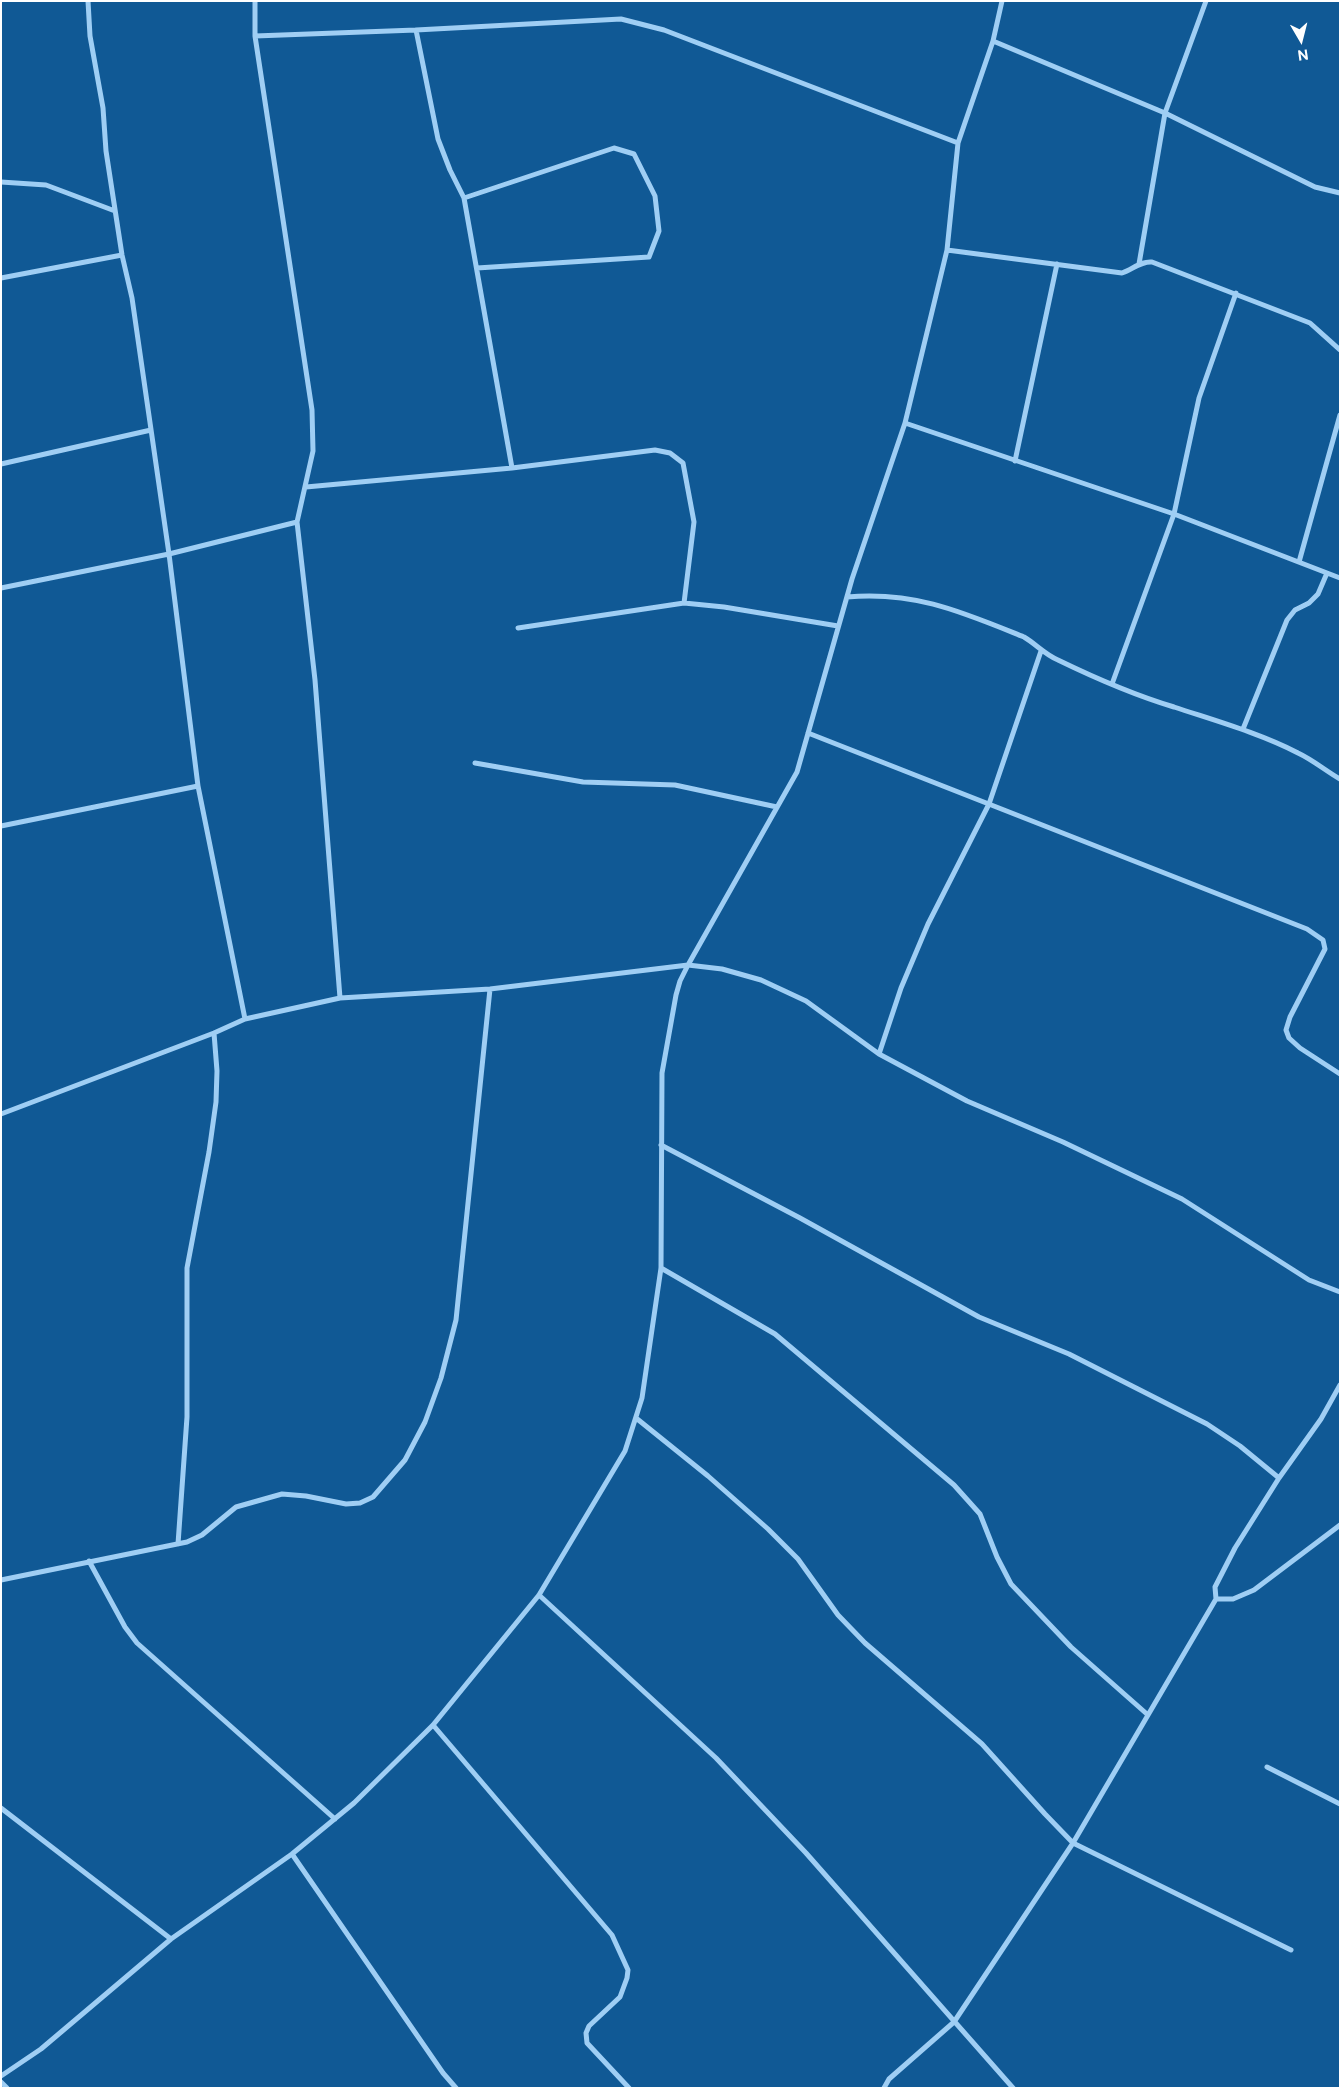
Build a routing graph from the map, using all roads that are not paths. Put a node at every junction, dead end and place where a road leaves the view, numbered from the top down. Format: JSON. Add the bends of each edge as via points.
{"nodes":[{"id":1,"x":88,"y":1,"type":"edge"},
{"id":2,"x":255,"y":1,"type":"edge"},
{"id":3,"x":1002,"y":1,"type":"edge"},
{"id":4,"x":1206,"y":1,"type":"edge"},
{"id":5,"x":416,"y":30,"type":"junction"},
{"id":6,"x":255,"y":36,"type":"junction"},
{"id":7,"x":993,"y":41,"type":"junction"},
{"id":8,"x":1165,"y":113,"type":"junction"},
{"id":9,"x":958,"y":143,"type":"junction"},
{"id":10,"x":1,"y":182,"type":"edge"},
{"id":11,"x":1340,"y":193,"type":"edge"},
{"id":12,"x":464,"y":198,"type":"junction"},
{"id":13,"x":115,"y":211,"type":"junction"},
{"id":14,"x":947,"y":250,"type":"junction"},
{"id":15,"x":122,"y":255,"type":"junction"},
{"id":16,"x":1056,"y":264,"type":"junction"},
{"id":17,"x":1139,"y":264,"type":"junction"},
{"id":18,"x":477,"y":268,"type":"junction"},
{"id":19,"x":1,"y":278,"type":"edge"},
{"id":20,"x":1236,"y":293,"type":"junction"},
{"id":21,"x":1340,"y":350,"type":"edge"},
{"id":22,"x":1340,"y":415,"type":"edge"},
{"id":23,"x":904,"y":423,"type":"junction"},
{"id":24,"x":151,"y":430,"type":"junction"},
{"id":25,"x":1015,"y":461,"type":"junction"},
{"id":26,"x":1,"y":464,"type":"edge"},
{"id":27,"x":512,"y":468,"type":"junction"},
{"id":28,"x":306,"y":487,"type":"junction"},
{"id":29,"x":1174,"y":514,"type":"junction"},
{"id":30,"x":297,"y":522,"type":"junction"},
{"id":31,"x":169,"y":554,"type":"junction"},
{"id":32,"x":1299,"y":562,"type":"junction"},
{"id":33,"x":1326,"y":573,"type":"junction"},
{"id":34,"x":1340,"y":578,"type":"edge"},
{"id":35,"x":1,"y":588,"type":"edge"},
{"id":36,"x":847,"y":597,"type":"junction"},
{"id":37,"x":684,"y":603,"type":"junction"},
{"id":38,"x":838,"y":626,"type":"junction"},
{"id":39,"x":518,"y":628,"type":"dead end"},
{"id":40,"x":1041,"y":651,"type":"junction"},
{"id":41,"x":1112,"y":684,"type":"junction"},
{"id":42,"x":1243,"y":729,"type":"junction"},
{"id":43,"x":808,"y":733,"type":"junction"},
{"id":44,"x":476,"y":763,"type":"dead end"},
{"id":45,"x":1340,"y":779,"type":"edge"},
{"id":46,"x":198,"y":786,"type":"junction"},
{"id":47,"x":989,"y":804,"type":"junction"},
{"id":48,"x":777,"y":807,"type":"junction"},
{"id":49,"x":1,"y":826,"type":"edge"},
{"id":50,"x":688,"y":965,"type":"junction"},
{"id":51,"x":490,"y":989,"type":"junction"},
{"id":52,"x":340,"y":998,"type":"junction"},
{"id":53,"x":246,"y":1019,"type":"junction"},
{"id":54,"x":214,"y":1033,"type":"junction"},
{"id":55,"x":879,"y":1054,"type":"junction"},
{"id":56,"x":1340,"y":1074,"type":"edge"},
{"id":57,"x":1,"y":1114,"type":"edge"},
{"id":58,"x":661,"y":1145,"type":"junction"},
{"id":59,"x":661,"y":1268,"type":"junction"},
{"id":60,"x":1340,"y":1292,"type":"edge"},
{"id":61,"x":1340,"y":1385,"type":"edge"},
{"id":62,"x":636,"y":1418,"type":"junction"},
{"id":63,"x":1280,"y":1478,"type":"junction"},
{"id":64,"x":1340,"y":1525,"type":"edge"},
{"id":65,"x":178,"y":1544,"type":"junction"},
{"id":66,"x":89,"y":1561,"type":"junction"},
{"id":67,"x":1,"y":1580,"type":"edge"},
{"id":68,"x":538,"y":1595,"type":"junction"},
{"id":69,"x":1216,"y":1599,"type":"junction"},
{"id":70,"x":1148,"y":1715,"type":"junction"},
{"id":71,"x":433,"y":1725,"type":"junction"},
{"id":72,"x":1267,"y":1767,"type":"dead end"},
{"id":73,"x":1340,"y":1804,"type":"edge"},
{"id":74,"x":1,"y":1808,"type":"edge"},
{"id":75,"x":335,"y":1819,"type":"junction"},
{"id":76,"x":1074,"y":1843,"type":"junction"},
{"id":77,"x":292,"y":1854,"type":"junction"},
{"id":78,"x":171,"y":1939,"type":"junction"},
{"id":79,"x":1291,"y":1950,"type":"dead end"},
{"id":80,"x":954,"y":2022,"type":"junction"},
{"id":81,"x":1,"y":2076,"type":"edge"},
{"id":82,"x":1,"y":2082,"type":"edge"},
{"id":83,"x":7,"y":2088,"type":"edge"},
{"id":84,"x":456,"y":2088,"type":"edge"},
{"id":85,"x":629,"y":2088,"type":"edge"},
{"id":86,"x":884,"y":2088,"type":"edge"},
{"id":87,"x":1013,"y":2088,"type":"edge"}],
"edges":[{"from":1,"to":13,"type":"street"},
{"from":2,"to":6,"type":"street"},
{"from":3,"to":7,"type":"street"},
{"from":4,"to":8,"type":"street"},
{"from":5,"to":6,"type":"street"},
{"from":5,"to":9,"type":"street","via":[[620,19],[664,30]]},
{"from":5,"to":12,"type":"street","via":[[438,139]]},
{"from":6,"to":28,"type":"street","via":[[312,410],[313,451]]},
{"from":7,"to":8,"type":"street"},
{"from":7,"to":9,"type":"street"},
{"from":8,"to":11,"type":"street","via":[[1280,171],[1315,187]]},
{"from":8,"to":17,"type":"street"},
{"from":9,"to":14,"type":"street"},
{"from":10,"to":13,"type":"street","via":[[46,185]]},
{"from":12,"to":18,"type":"street"},
{"from":12,"to":18,"type":"street","via":[[614,148],[634,154],[655,196],[659,231],[649,257]]},
{"from":13,"to":15,"type":"street"},
{"from":14,"to":16,"type":"street"},
{"from":14,"to":23,"type":"street"},
{"from":15,"to":19,"type":"street"},
{"from":15,"to":24,"type":"street","via":[[132,298]]},
{"from":16,"to":17,"type":"street","via":[[1122,273]]},
{"from":16,"to":25,"type":"street"},
{"from":17,"to":20,"type":"street","via":[[1152,262]]},
{"from":18,"to":27,"type":"street"},
{"from":20,"to":21,"type":"street","via":[[1310,323]]},
{"from":20,"to":29,"type":"street","via":[[1199,398]]},
{"from":22,"to":32,"type":"street"},
{"from":23,"to":25,"type":"street"},
{"from":23,"to":36,"type":"street"},
{"from":24,"to":26,"type":"street"},
{"from":24,"to":31,"type":"street"},
{"from":25,"to":29,"type":"street"},
{"from":27,"to":28,"type":"street"},
{"from":27,"to":37,"type":"street","via":[[655,450],[670,453],[683,463],[694,522]]},
{"from":28,"to":30,"type":"street"},
{"from":29,"to":32,"type":"street"},
{"from":29,"to":41,"type":"street"},
{"from":30,"to":31,"type":"street"},
{"from":30,"to":52,"type":"street","via":[[315,680]]},
{"from":31,"to":35,"type":"street"},
{"from":31,"to":46,"type":"street"},
{"from":32,"to":33,"type":"street"},
{"from":33,"to":34,"type":"street"},
{"from":33,"to":42,"type":"street","via":[[1318,594],[1295,610],[1287,620]]},
{"from":36,"to":38,"type":"street"},
{"from":36,"to":40,"type":"street","via":[[899,597],[942,605],[1024,637]]},
{"from":37,"to":38,"type":"street"},
{"from":37,"to":39,"type":"street"},
{"from":38,"to":43,"type":"street"},
{"from":40,"to":41,"type":"street"},
{"from":40,"to":47,"type":"street"},
{"from":41,"to":42,"type":"street"},
{"from":42,"to":45,"type":"street","via":[[1299,753]]},
{"from":43,"to":47,"type":"street"},
{"from":43,"to":48,"type":"street","via":[[797,772]]},
{"from":44,"to":48,"type":"street","via":[[583,782],[675,785]]},
{"from":46,"to":49,"type":"street"},
{"from":46,"to":53,"type":"street"},
{"from":47,"to":55,"type":"street","via":[[928,924],[901,988]]},
{"from":47,"to":56,"type":"street","via":[[1307,929],[1323,940],[1325,949],[1286,1030],[1289,1038],[1300,1048]]},
{"from":48,"to":50,"type":"street"},
{"from":50,"to":51,"type":"street"},
{"from":50,"to":55,"type":"street","via":[[722,969],[761,980],[806,1001]]},
{"from":50,"to":58,"type":"street","via":[[676,995],[662,1073]]},
{"from":51,"to":52,"type":"street"},
{"from":51,"to":65,"type":"street","via":[[456,1320],[438,1387],[425,1422],[405,1460],[373,1497],[360,1503],[346,1504],[282,1494],[236,1506],[202,1535]]},
{"from":52,"to":53,"type":"street"},
{"from":53,"to":54,"type":"street"},
{"from":54,"to":57,"type":"street"},
{"from":54,"to":65,"type":"street","via":[[216,1102],[187,1268],[188,1417]]},
{"from":55,"to":60,"type":"street","via":[[967,1101],[1064,1142],[1182,1199],[1310,1280]]},
{"from":58,"to":59,"type":"street"},
{"from":58,"to":63,"type":"street","via":[[979,1316],[1069,1354],[1206,1424]]},
{"from":59,"to":62,"type":"street"},
{"from":59,"to":70,"type":"street","via":[[775,1334],[954,1485],[980,1514],[1011,1584],[1071,1647]]},
{"from":61,"to":63,"type":"street"},
{"from":62,"to":68,"type":"street","via":[[625,1451]]},
{"from":62,"to":76,"type":"street","via":[[768,1529],[798,1559],[838,1615],[864,1643],[982,1744]]},
{"from":63,"to":69,"type":"street","via":[[1235,1548],[1215,1587]]},
{"from":64,"to":69,"type":"street","via":[[1254,1590],[1233,1599]]},
{"from":65,"to":66,"type":"street"},
{"from":66,"to":67,"type":"street"},
{"from":66,"to":75,"type":"street","via":[[125,1627],[138,1643]]},
{"from":68,"to":71,"type":"street"},
{"from":68,"to":80,"type":"street","via":[[716,1758],[806,1853]]},
{"from":69,"to":70,"type":"street"},
{"from":70,"to":76,"type":"street"},
{"from":71,"to":75,"type":"street"},
{"from":71,"to":85,"type":"street","via":[[612,1935],[628,1970],[627,1978],[620,1997],[589,2026],[587,2043]]},
{"from":72,"to":73,"type":"street"},
{"from":74,"to":78,"type":"street"},
{"from":75,"to":77,"type":"street"},
{"from":76,"to":79,"type":"street"},
{"from":76,"to":80,"type":"street"},
{"from":77,"to":78,"type":"street"},
{"from":77,"to":84,"type":"street"},
{"from":78,"to":81,"type":"street","via":[[41,2049]]},
{"from":80,"to":86,"type":"street","via":[[889,2079]]},
{"from":80,"to":87,"type":"street"},
{"from":82,"to":83,"type":"street"}]}
